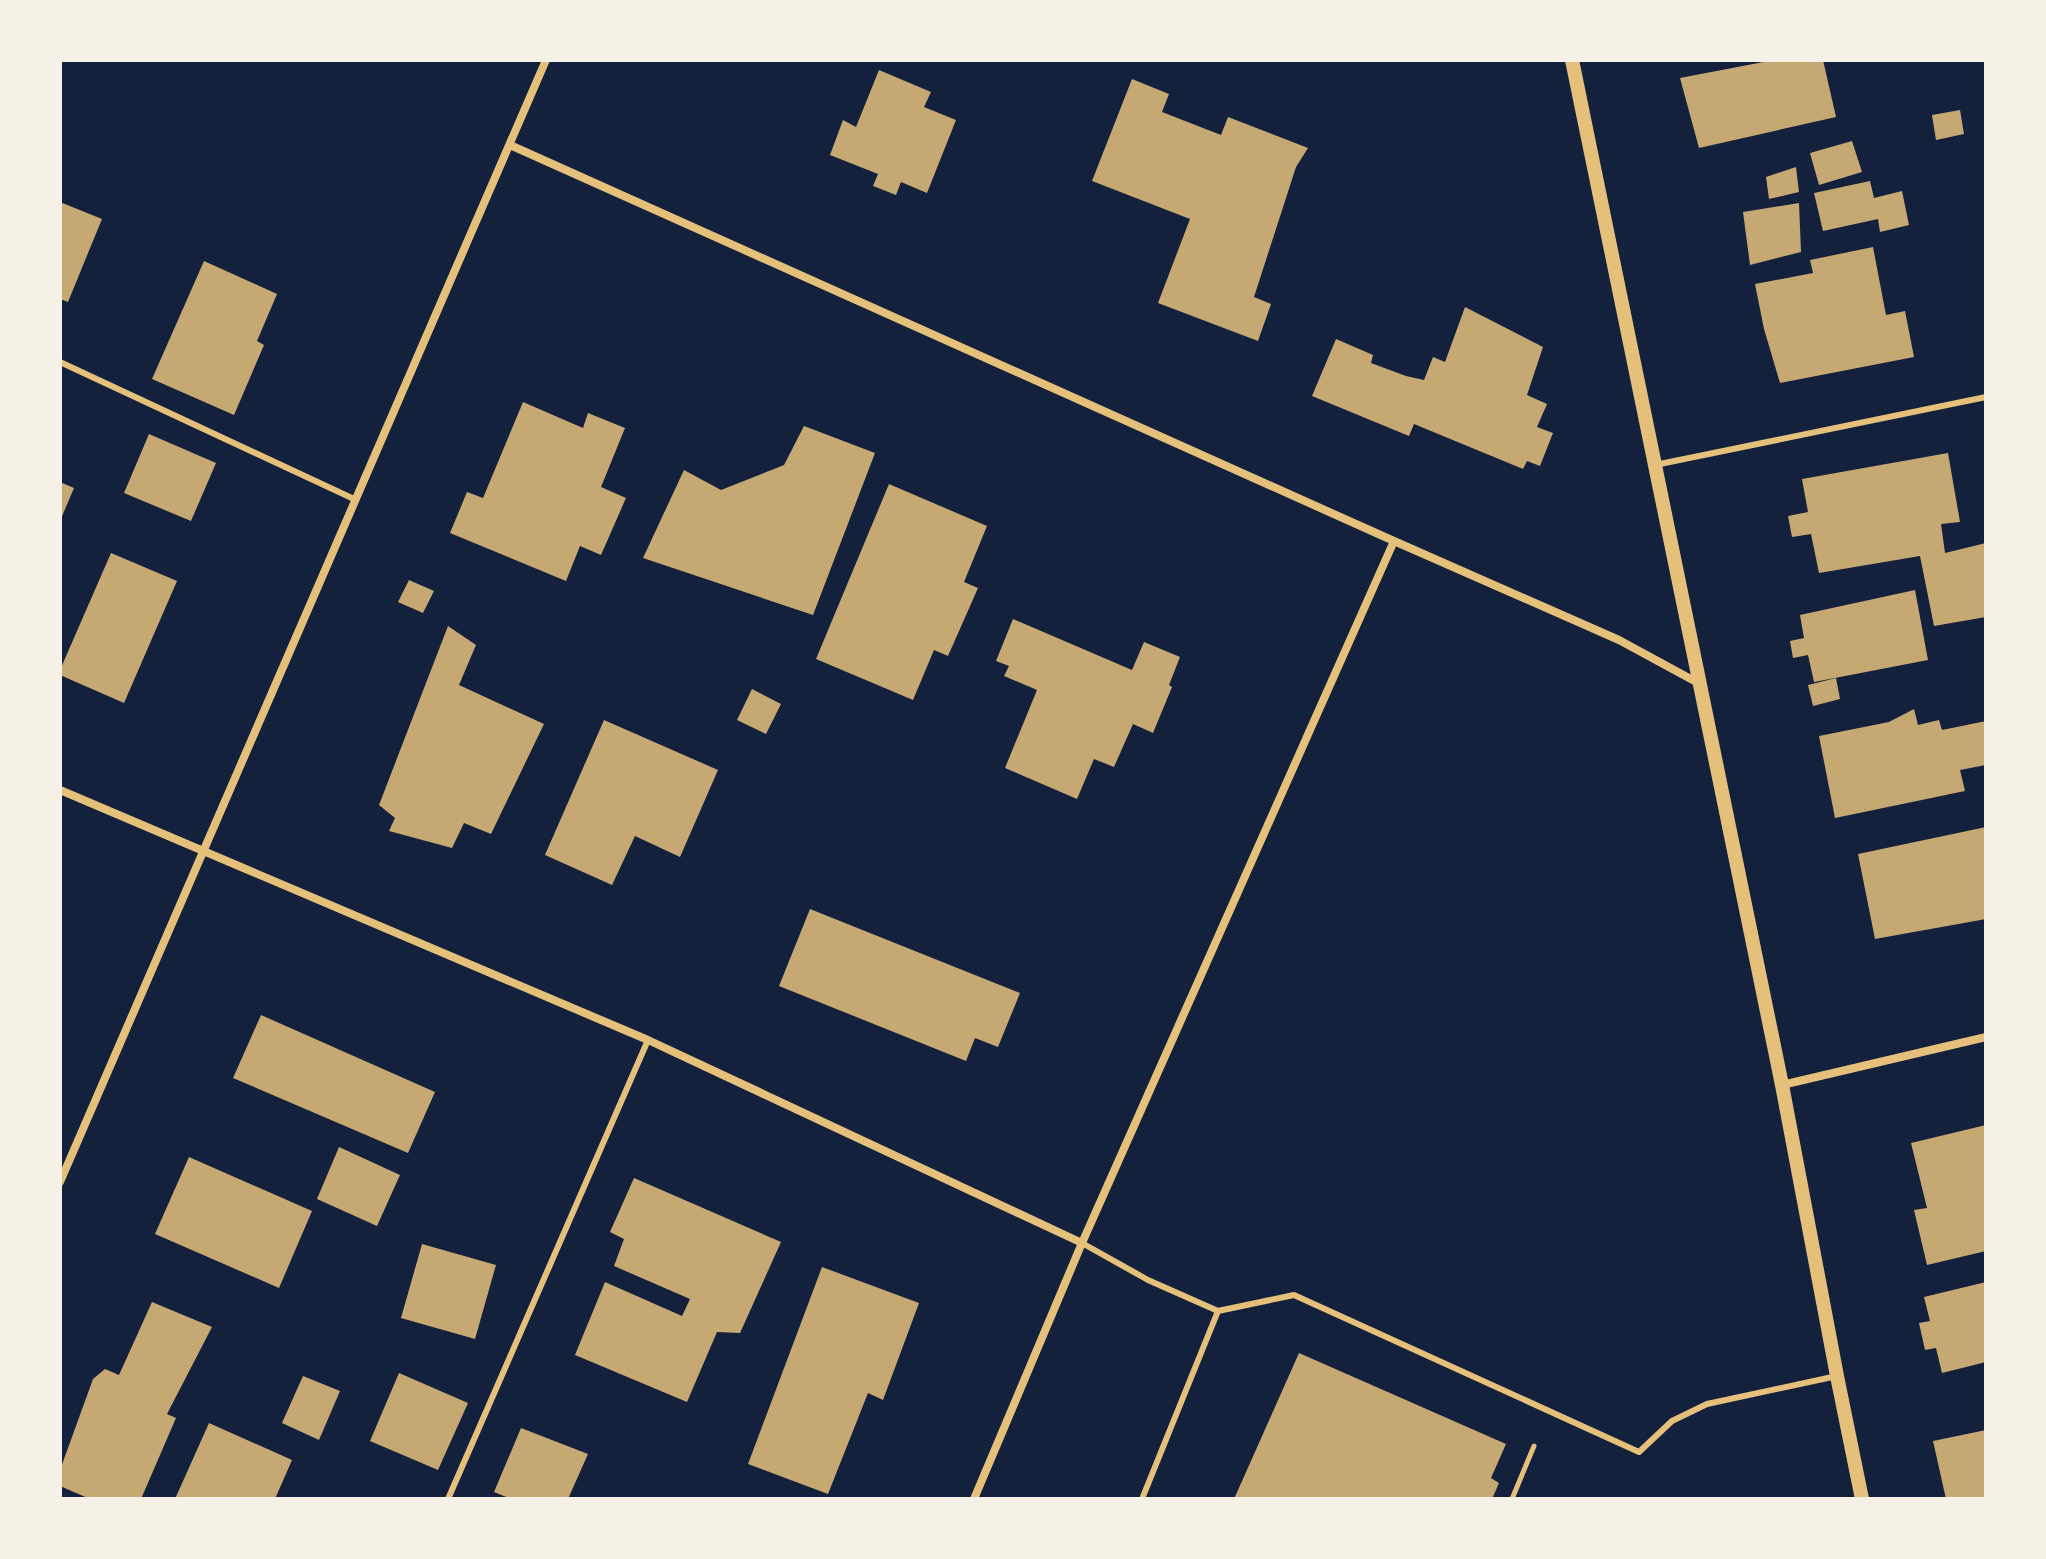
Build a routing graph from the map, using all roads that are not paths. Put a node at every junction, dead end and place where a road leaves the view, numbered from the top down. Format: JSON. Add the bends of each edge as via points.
{"nodes":[{"id":1,"x":546,"y":60,"type":"edge"},
{"id":2,"x":1572,"y":60,"type":"edge"},
{"id":3,"x":510,"y":145,"type":"junction"},
{"id":4,"x":60,"y":362,"type":"edge"},
{"id":5,"x":1986,"y":397,"type":"edge"},
{"id":6,"x":1655,"y":465,"type":"junction"},
{"id":7,"x":354,"y":499,"type":"junction"},
{"id":8,"x":1394,"y":541,"type":"junction"},
{"id":9,"x":1700,"y":684,"type":"junction"},
{"id":10,"x":60,"y":790,"type":"edge"},
{"id":11,"x":203,"y":852,"type":"junction"},
{"id":12,"x":1986,"y":1037,"type":"edge"},
{"id":13,"x":648,"y":1040,"type":"junction"},
{"id":14,"x":1782,"y":1085,"type":"junction"},
{"id":15,"x":60,"y":1182,"type":"edge"},
{"id":16,"x":1082,"y":1243,"type":"junction"},
{"id":17,"x":1218,"y":1311,"type":"junction"},
{"id":18,"x":1837,"y":1376,"type":"junction"},
{"id":19,"x":448,"y":1499,"type":"edge"},
{"id":20,"x":974,"y":1499,"type":"edge"},
{"id":21,"x":1142,"y":1499,"type":"edge"},
{"id":22,"x":1862,"y":1499,"type":"edge"}],
"edges":[{"from":1,"to":3,"type":"street"},
{"from":2,"to":6,"type":"street"},
{"from":3,"to":7,"type":"street"},
{"from":3,"to":8,"type":"street"},
{"from":4,"to":7,"type":"lane"},
{"from":5,"to":6,"type":"lane"},
{"from":6,"to":9,"type":"street"},
{"from":7,"to":11,"type":"street"},
{"from":8,"to":9,"type":"street","via":[[1619,640]]},
{"from":8,"to":16,"type":"street"},
{"from":9,"to":14,"type":"street"},
{"from":10,"to":11,"type":"street"},
{"from":11,"to":13,"type":"street"},
{"from":11,"to":15,"type":"street"},
{"from":12,"to":14,"type":"street"},
{"from":13,"to":16,"type":"street"},
{"from":13,"to":19,"type":"lane"},
{"from":14,"to":18,"type":"street"},
{"from":16,"to":17,"type":"lane"},
{"from":16,"to":20,"type":"street"},
{"from":17,"to":18,"type":"lane","via":[[1294,1295],[1639,1452],[1672,1421],[1707,1404]]},
{"from":17,"to":21,"type":"lane"},
{"from":18,"to":22,"type":"street"}]}
